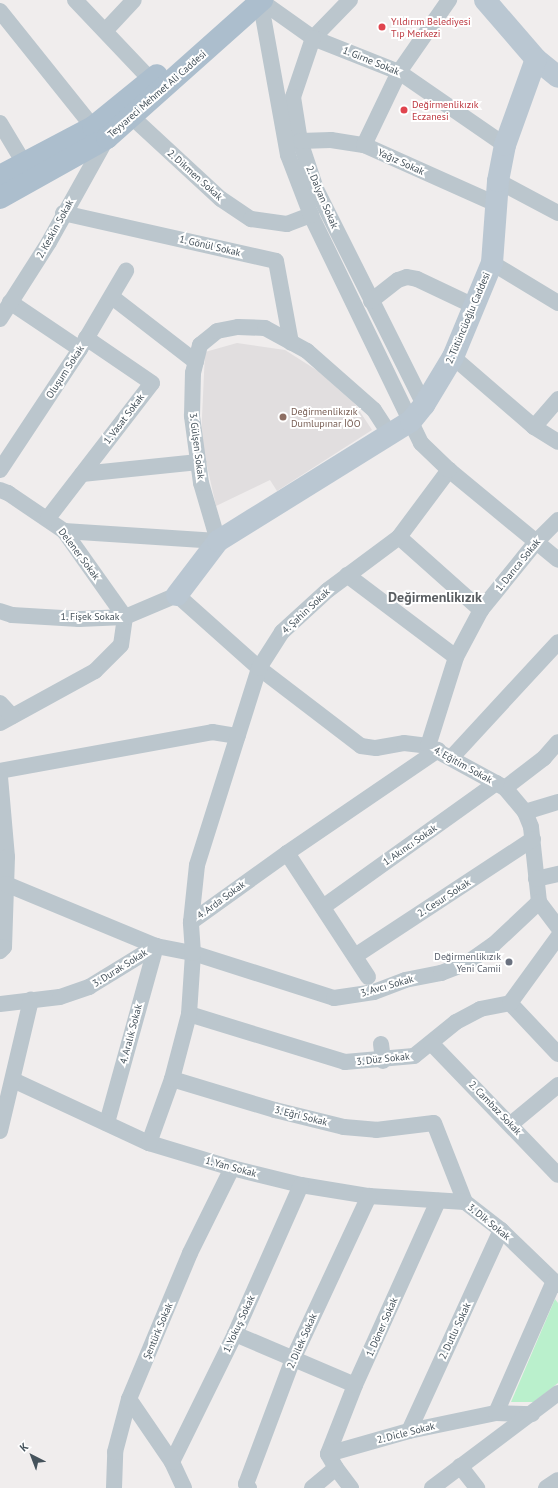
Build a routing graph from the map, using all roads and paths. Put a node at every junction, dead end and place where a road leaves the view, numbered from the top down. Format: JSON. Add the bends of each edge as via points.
{"nodes":[{"id":1,"x":75,"y":0,"type":"edge"},
{"id":2,"x":134,"y":0,"type":"edge"},
{"id":3,"x":240,"y":0,"type":"edge"},
{"id":4,"x":261,"y":0,"type":"edge"},
{"id":5,"x":350,"y":0,"type":"edge"},
{"id":6,"x":449,"y":0,"type":"edge"},
{"id":7,"x":485,"y":0,"type":"edge"},
{"id":8,"x":0,"y":11,"type":"edge"},
{"id":9,"x":105,"y":31,"type":"junction"},
{"id":10,"x":313,"y":38,"type":"junction"},
{"id":11,"x":536,"y":59,"type":"junction"},
{"id":12,"x":399,"y":72,"type":"junction"},
{"id":13,"x":558,"y":77,"type":"edge"},
{"id":14,"x":151,"y":80,"type":"junction"},
{"id":15,"x":132,"y":117,"type":"junction"},
{"id":16,"x":0,"y":123,"type":"edge"},
{"id":17,"x":100,"y":132,"type":"junction"},
{"id":18,"x":300,"y":141,"type":"junction"},
{"id":19,"x":505,"y":144,"type":"junction"},
{"id":20,"x":364,"y":145,"type":"junction"},
{"id":21,"x":24,"y":163,"type":"junction"},
{"id":22,"x":0,"y":176,"type":"edge"},
{"id":23,"x":498,"y":180,"type":"junction"},
{"id":24,"x":0,"y":198,"type":"edge"},
{"id":25,"x":498,"y":205,"type":"junction"},
{"id":26,"x":63,"y":213,"type":"junction"},
{"id":27,"x":558,"y":213,"type":"edge"},
{"id":28,"x":311,"y":215,"type":"junction"},
{"id":29,"x":492,"y":263,"type":"junction"},
{"id":30,"x":126,"y":271,"type":"dead end"},
{"id":31,"x":112,"y":297,"type":"junction"},
{"id":32,"x":371,"y":301,"type":"junction"},
{"id":33,"x":10,"y":302,"type":"junction"},
{"id":34,"x":558,"y":303,"type":"edge"},
{"id":35,"x":474,"y":306,"type":"junction"},
{"id":36,"x":0,"y":319,"type":"edge"},
{"id":37,"x":291,"y":343,"type":"junction"},
{"id":38,"x":83,"y":344,"type":"junction"},
{"id":39,"x":453,"y":356,"type":"junction"},
{"id":40,"x":196,"y":362,"type":"junction"},
{"id":41,"x":558,"y":399,"type":"edge"},
{"id":42,"x":418,"y":413,"type":"junction"},
{"id":43,"x":534,"y":427,"type":"junction"},
{"id":44,"x":389,"y":433,"type":"junction"},
{"id":45,"x":558,"y":442,"type":"edge"},
{"id":46,"x":198,"y":462,"type":"junction"},
{"id":47,"x":0,"y":470,"type":"edge"},
{"id":48,"x":449,"y":470,"type":"junction"},
{"id":49,"x":82,"y":474,"type":"junction"},
{"id":50,"x":0,"y":490,"type":"edge"},
{"id":51,"x":48,"y":518,"type":"junction"},
{"id":52,"x":558,"y":520,"type":"edge"},
{"id":53,"x":64,"y":531,"type":"junction"},
{"id":54,"x":399,"y":537,"type":"junction"},
{"id":55,"x":218,"y":541,"type":"junction"},
{"id":56,"x":536,"y":542,"type":"junction"},
{"id":57,"x":558,"y":560,"type":"edge"},
{"id":58,"x":347,"y":575,"type":"junction"},
{"id":59,"x":177,"y":595,"type":"junction"},
{"id":60,"x":481,"y":610,"type":"junction"},
{"id":61,"x":0,"y":611,"type":"edge"},
{"id":62,"x":125,"y":617,"type":"junction"},
{"id":63,"x":558,"y":642,"type":"edge"},
{"id":64,"x":456,"y":657,"type":"junction"},
{"id":65,"x":259,"y":668,"type":"junction"},
{"id":66,"x":0,"y":703,"type":"edge"},
{"id":67,"x":6,"y":719,"type":"edge"},
{"id":68,"x":238,"y":736,"type":"junction"},
{"id":69,"x":558,"y":742,"type":"edge"},
{"id":70,"x":439,"y":751,"type":"junction"},
{"id":71,"x":0,"y":770,"type":"edge"},
{"id":72,"x":0,"y":776,"type":"edge"},
{"id":73,"x":501,"y":786,"type":"junction"},
{"id":74,"x":558,"y":802,"type":"edge"},
{"id":75,"x":525,"y":812,"type":"junction"},
{"id":76,"x":533,"y":839,"type":"junction"},
{"id":77,"x":286,"y":853,"type":"junction"},
{"id":78,"x":3,"y":858,"type":"edge"},
{"id":79,"x":558,"y":874,"type":"edge"},
{"id":80,"x":536,"y":878,"type":"junction"},
{"id":81,"x":6,"y":884,"type":"junction"},
{"id":82,"x":540,"y":902,"type":"junction"},
{"id":83,"x":323,"y":907,"type":"junction"},
{"id":84,"x":191,"y":922,"type":"junction"},
{"id":85,"x":558,"y":927,"type":"edge"},
{"id":86,"x":558,"y":937,"type":"edge"},
{"id":87,"x":156,"y":946,"type":"junction"},
{"id":88,"x":2,"y":949,"type":"edge"},
{"id":89,"x":193,"y":953,"type":"junction"},
{"id":90,"x":355,"y":956,"type":"junction"},
{"id":91,"x":368,"y":977,"type":"dead end"},
{"id":92,"x":31,"y":1000,"type":"junction"},
{"id":93,"x":510,"y":1003,"type":"junction"},
{"id":94,"x":0,"y":1004,"type":"edge"},
{"id":95,"x":189,"y":1014,"type":"junction"},
{"id":96,"x":431,"y":1043,"type":"junction"},
{"id":97,"x":381,"y":1044,"type":"dead end"},
{"id":98,"x":558,"y":1054,"type":"edge"},
{"id":99,"x":383,"y":1060,"type":"junction"},
{"id":100,"x":172,"y":1079,"type":"junction"},
{"id":101,"x":13,"y":1080,"type":"junction"},
{"id":102,"x":558,"y":1085,"type":"edge"},
{"id":103,"x":107,"y":1123,"type":"junction"},
{"id":104,"x":434,"y":1123,"type":"joint"},
{"id":105,"x":511,"y":1124,"type":"junction"},
{"id":106,"x":0,"y":1131,"type":"edge"},
{"id":107,"x":149,"y":1143,"type":"junction"},
{"id":108,"x":232,"y":1168,"type":"junction"},
{"id":109,"x":558,"y":1175,"type":"edge"},
{"id":110,"x":301,"y":1185,"type":"junction"},
{"id":111,"x":369,"y":1196,"type":"junction"},
{"id":112,"x":438,"y":1201,"type":"junction"},
{"id":113,"x":464,"y":1202,"type":"junction"},
{"id":114,"x":501,"y":1230,"type":"junction"},
{"id":115,"x":556,"y":1283,"type":"edge"},
{"id":116,"x":235,"y":1334,"type":"junction"},
{"id":117,"x":293,"y":1359,"type":"junction"},
{"id":118,"x":355,"y":1385,"type":"junction"},
{"id":119,"x":558,"y":1393,"type":"edge"},
{"id":120,"x":129,"y":1399,"type":"junction"},
{"id":121,"x":496,"y":1413,"type":"junction"},
{"id":122,"x":532,"y":1414,"type":"junction"},
{"id":123,"x":409,"y":1431,"type":"junction"},
{"id":124,"x":328,"y":1454,"type":"junction"},
{"id":125,"x":172,"y":1462,"type":"junction"},
{"id":126,"x":460,"y":1466,"type":"junction"},
{"id":127,"x":336,"y":1468,"type":"junction"},
{"id":128,"x":558,"y":1480,"type":"edge"},
{"id":129,"x":114,"y":1488,"type":"edge"},
{"id":130,"x":184,"y":1488,"type":"edge"},
{"id":131,"x":249,"y":1488,"type":"edge"},
{"id":132,"x":312,"y":1488,"type":"edge"},
{"id":133,"x":352,"y":1488,"type":"edge"},
{"id":134,"x":432,"y":1488,"type":"edge"},
{"id":135,"x":477,"y":1488,"type":"edge"},
{"id":136,"x":546,"y":1488,"type":"edge"}],
"edges":[{"from":1,"to":9,"type":"street"},
{"from":2,"to":9,"type":"street"},
{"from":3,"to":14,"type":"main road","name":"Teyyareci Mehmet Ali Caddesi"},
{"from":4,"to":10,"type":"street"},
{"from":4,"to":15,"type":"main road","name":"Teyyareci Mehmet Ali Caddesi"},
{"from":4,"to":28,"type":"street","name":"2. Dalyan Sokak","via":[[288,155]]},
{"from":5,"to":10,"type":"street"},
{"from":6,"to":12,"type":"street"},
{"from":7,"to":11,"type":"street"},
{"from":8,"to":17,"type":"street"},
{"from":9,"to":14,"type":"street"},
{"from":10,"to":12,"type":"street","name":"1. Girne Sokak"},
{"from":10,"to":18,"type":"street","name":"2. Dalyan Sokak","via":[[293,97]]},
{"from":11,"to":13,"type":"street"},
{"from":11,"to":19,"type":"street","name":"2. Tütüncüoğlu Caddesi"},
{"from":12,"to":19,"type":"street","name":"1. Girne Sokak"},
{"from":12,"to":20,"type":"street"},
{"from":14,"to":17,"type":"main road","name":"Teyyareci Mehmet Ali Caddesi"},
{"from":15,"to":17,"type":"main road","name":"Teyyareci Mehmet Ali Caddesi"},
{"from":15,"to":28,"type":"street","name":"2. Dikmen Sokak","via":[[221,199],[251,219],[287,224]]},
{"from":16,"to":21,"type":"street"},
{"from":17,"to":21,"type":"main road","name":"Teyyareci Mehmet Ali Caddesi"},
{"from":17,"to":24,"type":"main road","name":"Teyyareci Mehmet Ali Caddesi"},
{"from":17,"to":26,"type":"street","name":"2. Keskin Sokak"},
{"from":18,"to":20,"type":"street","name":"Yağız Sokak","via":[[330,140]]},
{"from":18,"to":32,"type":"street","name":"2. Dalyan Sokak","via":[[316,189]]},
{"from":19,"to":23,"type":"street","name":"2. Tütüncüoğlu Caddesi"},
{"from":20,"to":25,"type":"street","name":"Yağız Sokak"},
{"from":21,"to":22,"type":"main road","name":"Teyyareci Mehmet Ali Caddesi"},
{"from":23,"to":25,"type":"street","name":"2. Tütüncüoğlu Caddesi"},
{"from":23,"to":27,"type":"street"},
{"from":25,"to":29,"type":"street","name":"2. Tütüncüoğlu Caddesi"},
{"from":26,"to":33,"type":"street","name":"2. Keskin Sokak","via":[[49,242]]},
{"from":26,"to":37,"type":"street","name":"1. Gönül Sokak","via":[[276,262]]},
{"from":28,"to":42,"type":"street","name":"2. Dalyan Sokak","via":[[399,400]]},
{"from":29,"to":34,"type":"street"},
{"from":29,"to":35,"type":"street","name":"2. Tütüncüoğlu Caddesi"},
{"from":30,"to":31,"type":"street","name":"Oluşum Sokak"},
{"from":31,"to":38,"type":"street","name":"Oluşum Sokak"},
{"from":31,"to":40,"type":"street"},
{"from":32,"to":35,"type":"street","via":[[398,280],[407,277],[417,279]]},
{"from":32,"to":42,"type":"street","name":"2. Dalyan Sokak"},
{"from":33,"to":36,"type":"street","name":"2. Keskin Sokak"},
{"from":33,"to":38,"type":"street","name":"1. Vasat Sokak"},
{"from":35,"to":39,"type":"street","name":"2. Tütüncüoğlu Caddesi"},
{"from":37,"to":40,"type":"street","name":"3. Gülşen Sokak","via":[[265,328],[238,327],[217,330],[200,345]]},
{"from":37,"to":44,"type":"street","name":"3. Gülşen Sokak","via":[[307,351],[374,410]]},
{"from":38,"to":47,"type":"street","name":"Oluşum Sokak"},
{"from":38,"to":49,"type":"street","name":"1. Vasat Sokak","via":[[152,384]]},
{"from":39,"to":42,"type":"street","name":"2. Tütüncüoğlu Caddesi"},
{"from":39,"to":43,"type":"street"},
{"from":40,"to":46,"type":"street","name":"3. Gülşen Sokak","via":[[193,373],[192,416]]},
{"from":41,"to":43,"type":"street"},
{"from":42,"to":44,"type":"street"},
{"from":42,"to":48,"type":"street","via":[[421,443]]},
{"from":43,"to":45,"type":"street"},
{"from":44,"to":55,"type":"street"},
{"from":46,"to":49,"type":"street"},
{"from":46,"to":55,"type":"street","name":"3. Gülşen Sokak","via":[[201,483]]},
{"from":48,"to":54,"type":"street","name":"4. Şahin Sokak"},
{"from":48,"to":56,"type":"street"},
{"from":49,"to":51,"type":"street","name":"1. Vasat Sokak"},
{"from":50,"to":51,"type":"street","name":"Delener Sokak"},
{"from":51,"to":53,"type":"street","name":"Delener Sokak"},
{"from":52,"to":56,"type":"street","name":"1. Darıca Sokak"},
{"from":53,"to":55,"type":"street"},
{"from":53,"to":62,"type":"street","name":"Delener Sokak"},
{"from":54,"to":58,"type":"street","name":"4. Şahin Sokak"},
{"from":54,"to":60,"type":"street"},
{"from":55,"to":59,"type":"street"},
{"from":56,"to":57,"type":"street"},
{"from":56,"to":60,"type":"street","name":"1. Darıca Sokak"},
{"from":58,"to":64,"type":"street"},
{"from":58,"to":65,"type":"street","name":"4. Şahin Sokak","via":[[282,632]]},
{"from":59,"to":62,"type":"street","name":"1. Fişek Sokak"},
{"from":59,"to":65,"type":"street","name":"4. Eğitim Sokak"},
{"from":60,"to":64,"type":"street","name":"1. Darıca Sokak"},
{"from":61,"to":62,"type":"street","name":"1. Fişek Sokak","via":[[12,615],[79,619]]},
{"from":62,"to":67,"type":"street","via":[[121,645],[94,671]]},
{"from":63,"to":70,"type":"street","name":"4. Arda Sokak"},
{"from":64,"to":70,"type":"street","name":"1. Darıca Sokak"},
{"from":65,"to":68,"type":"street","name":"4. Şahin Sokak"},
{"from":65,"to":70,"type":"street","name":"4. Eğitim Sokak","via":[[361,746],[376,748],[404,743]]},
{"from":66,"to":67,"type":"street"},
{"from":68,"to":71,"type":"street","via":[[212,732]]},
{"from":68,"to":84,"type":"street","name":"4. Şahin Sokak","via":[[197,865]]},
{"from":69,"to":73,"type":"street","name":"1. Akıncı Sokak","via":[[544,758]]},
{"from":70,"to":73,"type":"street","name":"4. Eğitim Sokak"},
{"from":70,"to":77,"type":"street","name":"4. Arda Sokak"},
{"from":72,"to":78,"type":"street"},
{"from":73,"to":75,"type":"street","name":"4. Eğitim Sokak"},
{"from":73,"to":83,"type":"street","name":"1. Akıncı Sokak"},
{"from":74,"to":75,"type":"street"},
{"from":75,"to":76,"type":"street","name":"4. Eğitim Sokak"},
{"from":76,"to":80,"type":"street","name":"4. Eğitim Sokak"},
{"from":76,"to":90,"type":"street","name":"2. Cesur Sokak"},
{"from":77,"to":83,"type":"street"},
{"from":77,"to":84,"type":"street","name":"4. Arda Sokak"},
{"from":78,"to":81,"type":"street"},
{"from":79,"to":80,"type":"street"},
{"from":80,"to":82,"type":"street","name":"4. Eğitim Sokak"},
{"from":81,"to":87,"type":"street"},
{"from":81,"to":88,"type":"street"},
{"from":82,"to":85,"type":"street","name":"4. Eğitim Sokak"},
{"from":82,"to":89,"type":"street","name":"3. Avcı Sokak","via":[[493,944],[467,963],[441,973],[405,980],[374,992],[334,998]]},
{"from":83,"to":90,"type":"street"},
{"from":84,"to":89,"type":"street","name":"4. Arda Sokak"},
{"from":86,"to":93,"type":"street"},
{"from":87,"to":89,"type":"street","name":"3. Durak Sokak"},
{"from":87,"to":92,"type":"street","name":"3. Durak Sokak","via":[[89,987],[60,997]]},
{"from":87,"to":103,"type":"street","name":"4. Aralık Sokak"},
{"from":89,"to":95,"type":"street","name":"4. Arda Sokak"},
{"from":90,"to":91,"type":"street"},
{"from":92,"to":94,"type":"street","name":"3. Durak Sokak"},
{"from":92,"to":101,"type":"street"},
{"from":93,"to":96,"type":"street","name":"3. Düz Sokak","via":[[480,1009],[456,1022]]},
{"from":93,"to":98,"type":"street"},
{"from":95,"to":99,"type":"street","name":"3. Düz Sokak","via":[[345,1062]]},
{"from":95,"to":100,"type":"street","name":"4. Arda Sokak"},
{"from":96,"to":99,"type":"street","name":"3. Düz Sokak","via":[[414,1056]]},
{"from":96,"to":105,"type":"street","name":"2. Cambaz Sokak"},
{"from":97,"to":99,"type":"street"},
{"from":100,"to":104,"type":"street","name":"3. Eğri Sokak","via":[[344,1127],[376,1130]]},
{"from":100,"to":107,"type":"street","name":"4. Arda Sokak"},
{"from":101,"to":103,"type":"street","name":"1. Yan Sokak"},
{"from":101,"to":106,"type":"street"},
{"from":102,"to":105,"type":"street"},
{"from":103,"to":107,"type":"street","name":"1. Yan Sokak"},
{"from":104,"to":113,"type":"street","name":"3. Dik Sokak"},
{"from":105,"to":109,"type":"street","name":"2. Cambaz Sokak"},
{"from":107,"to":108,"type":"street","name":"1. Yan Sokak"},
{"from":108,"to":110,"type":"street","name":"1. Yan Sokak"},
{"from":108,"to":120,"type":"street","name":"Şentürk Sokak","via":[[190,1253]]},
{"from":110,"to":111,"type":"street","name":"1. Yan Sokak"},
{"from":110,"to":116,"type":"street","name":"1. Yokuş Sokak"},
{"from":111,"to":112,"type":"street","name":"1. Yan Sokak"},
{"from":111,"to":117,"type":"street","name":"2. Dilek Sokak"},
{"from":112,"to":113,"type":"street","name":"1. Yan Sokak"},
{"from":112,"to":118,"type":"street","name":"1. Döner Sokak"},
{"from":113,"to":114,"type":"street","name":"3. Dik Sokak"},
{"from":114,"to":115,"type":"street","name":"3. Dik Sokak"},
{"from":114,"to":123,"type":"street","name":"2. Dutlu Sokak"},
{"from":115,"to":121,"type":"street"},
{"from":116,"to":117,"type":"street"},
{"from":116,"to":125,"type":"street","name":"1. Yokuş Sokak"},
{"from":117,"to":118,"type":"street"},
{"from":117,"to":131,"type":"street","name":"2. Dilek Sokak","via":[[246,1484]]},
{"from":118,"to":124,"type":"street","name":"1. Döner Sokak"},
{"from":119,"to":122,"type":"street"},
{"from":120,"to":125,"type":"street"},
{"from":120,"to":129,"type":"street","name":"Şentürk Sokak","via":[[115,1452]]},
{"from":121,"to":122,"type":"street","name":"2. Dicle Sokak"},
{"from":121,"to":123,"type":"street","name":"2. Dicle Sokak"},
{"from":122,"to":126,"type":"street"},
{"from":123,"to":124,"type":"street","name":"2. Dicle Sokak"},
{"from":124,"to":127,"type":"street"},
{"from":125,"to":130,"type":"street"},
{"from":126,"to":134,"type":"street"},
{"from":126,"to":135,"type":"street"},
{"from":127,"to":132,"type":"street"},
{"from":127,"to":133,"type":"street"},
{"from":128,"to":136,"type":"street"}]}
